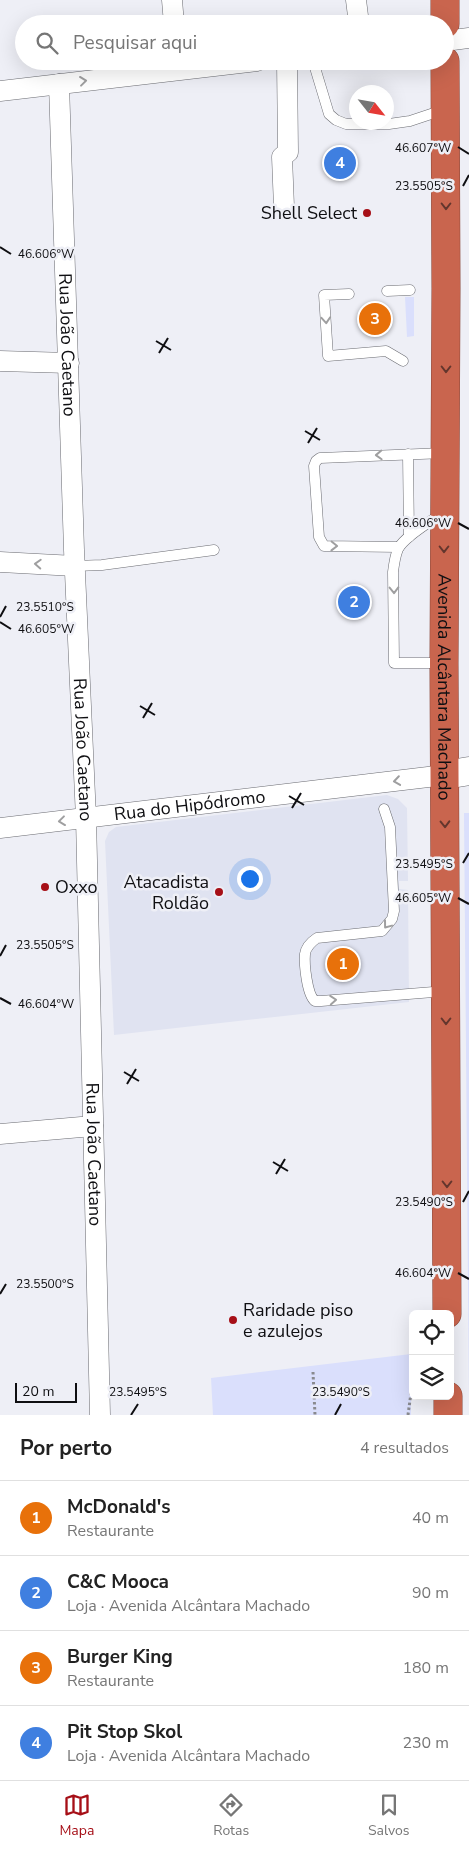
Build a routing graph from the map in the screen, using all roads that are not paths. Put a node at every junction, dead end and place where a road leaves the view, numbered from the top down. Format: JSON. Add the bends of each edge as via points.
{"nodes":[{"id":1,"x":172,"y":0,"type":"edge"},
{"id":2,"x":356,"y":0,"type":"edge"},
{"id":3,"x":446,"y":0,"type":"edge"},
{"id":4,"x":173,"y":15,"type":"edge"},
{"id":5,"x":358,"y":15,"type":"edge"},
{"id":6,"x":445,"y":15,"type":"edge"},
{"id":7,"x":469,"y":38,"type":"edge"},
{"id":8,"x":454,"y":40,"type":"edge"},
{"id":9,"x":152,"y":70,"type":"edge"},
{"id":10,"x":287,"y":70,"type":"edge"},
{"id":11,"x":316,"y":70,"type":"edge"},
{"id":12,"x":445,"y":70,"type":"edge"},
{"id":13,"x":59,"y":84,"type":"junction"},
{"id":14,"x":1,"y":86,"type":"edge"},
{"id":15,"x":446,"y":109,"type":"junction"},
{"id":16,"x":284,"y":207,"type":"dead end"},
{"id":17,"x":410,"y":290,"type":"dead end"},
{"id":18,"x":387,"y":291,"type":"dead end"},
{"id":19,"x":349,"y":294,"type":"dead end"},
{"id":20,"x":0,"y":361,"type":"edge"},
{"id":21,"x":403,"y":361,"type":"dead end"},
{"id":22,"x":69,"y":363,"type":"junction"},
{"id":23,"x":446,"y":453,"type":"junction"},
{"id":24,"x":408,"y":454,"type":"junction"},
{"id":25,"x":444,"y":512,"type":"junction"},
{"id":26,"x":409,"y":537,"type":"junction"},
{"id":27,"x":399,"y":547,"type":"junction"},
{"id":28,"x":214,"y":550,"type":"dead end"},
{"id":29,"x":0,"y":562,"type":"edge"},
{"id":30,"x":75,"y":566,"type":"junction"},
{"id":31,"x":444,"y":663,"type":"junction"},
{"id":32,"x":457,"y":773,"type":"edge"},
{"id":33,"x":384,"y":809,"type":"dead end"},
{"id":34,"x":86,"y":818,"type":"junction"},
{"id":35,"x":0,"y":828,"type":"edge"},
{"id":36,"x":446,"y":991,"type":"junction"},
{"id":37,"x":93,"y":1126,"type":"junction"},
{"id":38,"x":0,"y":1134,"type":"edge"},
{"id":39,"x":447,"y":1310,"type":"edge"},
{"id":40,"x":448,"y":1400,"type":"edge"},
{"id":41,"x":100,"y":1415,"type":"edge"},
{"id":42,"x":448,"y":1415,"type":"edge"}],
"edges":[{"from":1,"to":4,"type":"street"},
{"from":2,"to":5,"type":"street"},
{"from":3,"to":6,"type":"highway"},
{"from":7,"to":8,"type":"street"},
{"from":13,"to":9,"type":"street","one_way":true},
{"from":10,"to":16,"type":"street","via":[[288,152],[282,157]]},
{"from":11,"to":15,"type":"lane","via":[[329,114],[346,124],[410,121]]},
{"from":12,"to":15,"type":"highway","name":"Avenida Alcântara Machado"},
{"from":13,"to":14,"type":"street"},
{"from":13,"to":22,"type":"street","name":"Rua João Caetano"},
{"from":15,"to":23,"type":"highway","name":"Avenida Alcântara Machado","one_way":true},
{"from":17,"to":18,"type":"lane"},
{"from":19,"to":21,"type":"lane","one_way":true,"via":[[324,295],[328,356],[386,352]]},
{"from":20,"to":22,"type":"street"},
{"from":22,"to":30,"type":"street","name":"Rua João Caetano"},
{"from":23,"to":24,"type":"lane"},
{"from":23,"to":25,"type":"highway","name":"Avenida Alcântara Machado"},
{"from":24,"to":26,"type":"lane"},
{"from":24,"to":27,"type":"lane","one_way":true,"via":[[320,458],[314,466],[319,537],[324,546]]},
{"from":25,"to":26,"type":"lane"},
{"from":25,"to":31,"type":"highway","name":"Avenida Alcântara Machado","one_way":true},
{"from":26,"to":27,"type":"lane"},
{"from":27,"to":31,"type":"lane","one_way":true,"via":[[394,572],[394,663]]},
{"from":28,"to":30,"type":"lane"},
{"from":30,"to":29,"type":"street","one_way":true},
{"from":30,"to":34,"type":"street","name":"Rua João Caetano"},
{"from":31,"to":32,"type":"highway","name":"Avenida Alcântara Machado"},
{"from":32,"to":34,"type":"street","name":"Rua do Hipódromo","one_way":true},
{"from":32,"to":36,"type":"highway","name":"Avenida Alcântara Machado","one_way":true},
{"from":33,"to":36,"type":"lane","one_way":true,"via":[[390,827],[392,919],[382,931],[316,938],[311,942],[305,954],[309,994],[314,1001],[321,1002]]},
{"from":34,"to":35,"type":"street","name":"Rua do Hipódromo","one_way":true},
{"from":34,"to":37,"type":"street","name":"Rua João Caetano"},
{"from":36,"to":39,"type":"highway","name":"Avenida Alcântara Machado","one_way":true},
{"from":37,"to":38,"type":"street"},
{"from":37,"to":41,"type":"street","name":"Rua João Caetano"},
{"from":40,"to":42,"type":"highway"}]}
